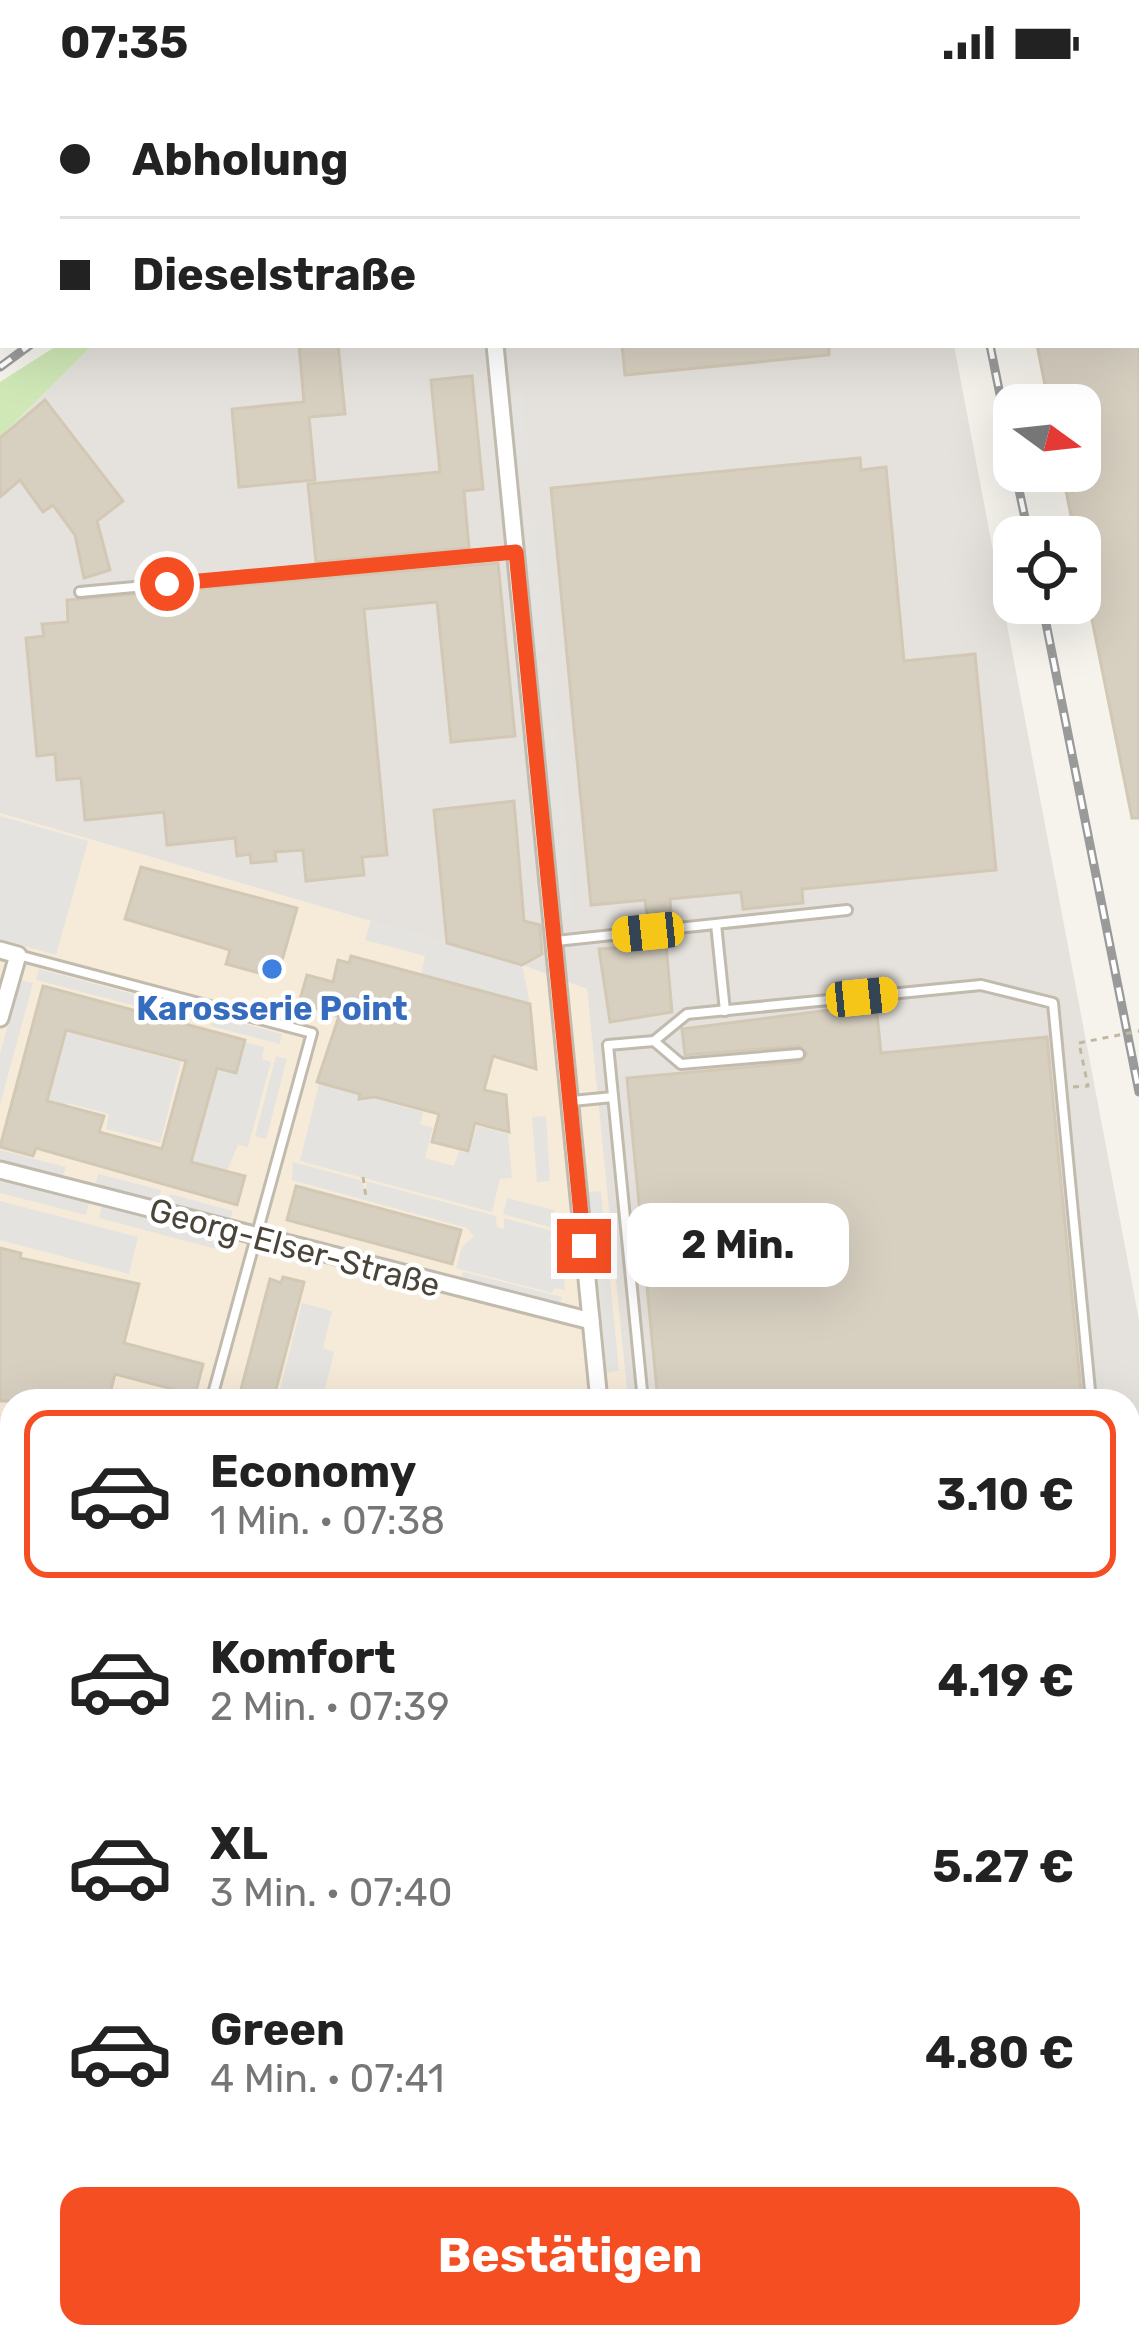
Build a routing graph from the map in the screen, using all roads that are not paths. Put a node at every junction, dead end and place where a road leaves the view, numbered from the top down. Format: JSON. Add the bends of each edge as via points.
{"nodes":[{"id":1,"x":495,"y":348,"type":"edge"},
{"id":2,"x":516,"y":552,"type":"junction"},
{"id":3,"x":80,"y":592,"type":"dead end"},
{"id":4,"x":847,"y":910,"type":"dead end"},
{"id":5,"x":716,"y":924,"type":"junction"},
{"id":6,"x":556,"y":941,"type":"junction"},
{"id":7,"x":0,"y":950,"type":"edge"},
{"id":8,"x":18,"y":955,"type":"junction"},
{"id":9,"x":725,"y":1011,"type":"junction"},
{"id":10,"x":0,"y":1018,"type":"edge"},
{"id":11,"x":654,"y":1041,"type":"junction"},
{"id":12,"x":800,"y":1054,"type":"dead end"},
{"id":13,"x":613,"y":1097,"type":"junction"},
{"id":14,"x":571,"y":1101,"type":"junction"},
{"id":15,"x":0,"y":1170,"type":"edge"},
{"id":16,"x":254,"y":1237,"type":"junction"},
{"id":17,"x":592,"y":1321,"type":"junction"},
{"id":18,"x":214,"y":1389,"type":"edge"},
{"id":19,"x":598,"y":1389,"type":"edge"},
{"id":20,"x":642,"y":1389,"type":"edge"},
{"id":21,"x":1089,"y":1389,"type":"edge"}],
"edges":[{"from":1,"to":2,"type":"street"},
{"from":2,"to":3,"type":"lane"},
{"from":2,"to":6,"type":"street"},
{"from":4,"to":5,"type":"lane"},
{"from":5,"to":6,"type":"lane"},
{"from":5,"to":9,"type":"lane"},
{"from":6,"to":14,"type":"street"},
{"from":7,"to":8,"type":"street"},
{"from":8,"to":10,"type":"street"},
{"from":8,"to":16,"type":"lane","via":[[312,1033]]},
{"from":9,"to":11,"type":"lane","via":[[675,1019]]},
{"from":9,"to":21,"type":"lane","via":[[981,985],[1053,1003]]},
{"from":11,"to":12,"type":"lane","via":[[681,1064]]},
{"from":11,"to":13,"type":"lane","via":[[608,1045]]},
{"from":13,"to":14,"type":"lane"},
{"from":13,"to":20,"type":"lane"},
{"from":14,"to":17,"type":"street"},
{"from":15,"to":16,"type":"street","name":"Georg-Elser-Straße"},
{"from":16,"to":17,"type":"street","name":"Georg-Elser-Straße"},
{"from":16,"to":18,"type":"lane"},
{"from":17,"to":19,"type":"street"}]}
